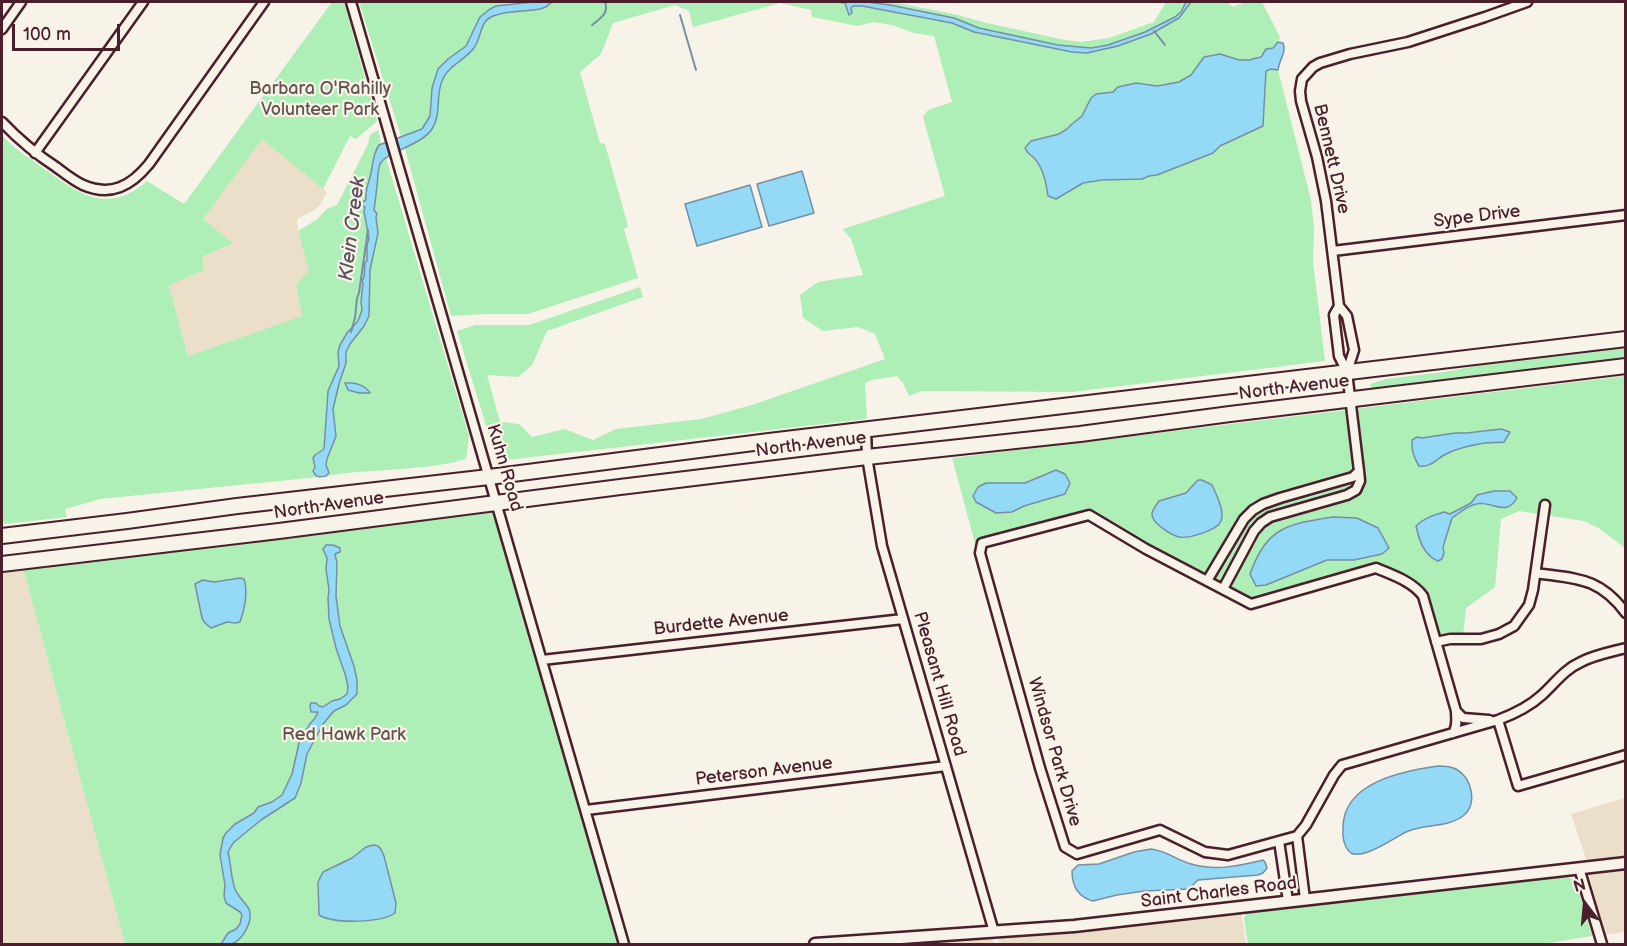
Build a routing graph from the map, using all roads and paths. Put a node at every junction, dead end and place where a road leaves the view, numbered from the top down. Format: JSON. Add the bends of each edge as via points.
{"nodes":[{"id":1,"x":21,"y":2,"type":"edge"},
{"id":2,"x":143,"y":2,"type":"edge"},
{"id":3,"x":264,"y":2,"type":"edge"},
{"id":4,"x":351,"y":2,"type":"edge"},
{"id":5,"x":1527,"y":2,"type":"edge"},
{"id":6,"x":2,"y":29,"type":"edge"},
{"id":7,"x":2,"y":122,"type":"edge"},
{"id":8,"x":35,"y":153,"type":"junction"},
{"id":9,"x":1626,"y":215,"type":"edge"},
{"id":10,"x":1333,"y":251,"type":"junction"},
{"id":11,"x":1339,"y":306,"type":"junction"},
{"id":12,"x":1626,"y":339,"type":"edge"},
{"id":13,"x":1626,"y":366,"type":"edge"},
{"id":14,"x":1347,"y":372,"type":"junction"},
{"id":15,"x":1351,"y":399,"type":"junction"},
{"id":16,"x":866,"y":430,"type":"junction"},
{"id":17,"x":867,"y":457,"type":"junction"},
{"id":18,"x":1359,"y":471,"type":"junction"},
{"id":19,"x":489,"y":477,"type":"junction"},
{"id":20,"x":1313,"y":489,"type":"junction"},
{"id":21,"x":496,"y":502,"type":"junction"},
{"id":22,"x":1317,"y":504,"type":"junction"},
{"id":23,"x":1545,"y":506,"type":"dead end"},
{"id":24,"x":2,"y":536,"type":"edge"},
{"id":25,"x":2,"y":564,"type":"edge"},
{"id":26,"x":1536,"y":573,"type":"junction"},
{"id":27,"x":1207,"y":581,"type":"junction"},
{"id":28,"x":1223,"y":589,"type":"junction"},
{"id":29,"x":1626,"y":612,"type":"edge"},
{"id":30,"x":903,"y":619,"type":"junction"},
{"id":31,"x":1436,"y":642,"type":"junction"},
{"id":32,"x":1626,"y":648,"type":"edge"},
{"id":33,"x":542,"y":660,"type":"junction"},
{"id":34,"x":1456,"y":711,"type":"junction"},
{"id":35,"x":1498,"y":720,"type":"junction"},
{"id":36,"x":1453,"y":733,"type":"junction"},
{"id":37,"x":1626,"y":755,"type":"edge"},
{"id":38,"x":946,"y":766,"type":"junction"},
{"id":39,"x":586,"y":810,"type":"junction"},
{"id":40,"x":1297,"y":837,"type":"junction"},
{"id":41,"x":1279,"y":842,"type":"junction"},
{"id":42,"x":1626,"y":862,"type":"edge"},
{"id":43,"x":1580,"y":868,"type":"junction"},
{"id":44,"x":1305,"y":899,"type":"junction"},
{"id":45,"x":1288,"y":901,"type":"junction"},
{"id":46,"x":994,"y":932,"type":"junction"},
{"id":47,"x":624,"y":945,"type":"edge"},
{"id":48,"x":816,"y":945,"type":"edge"},
{"id":49,"x":998,"y":945,"type":"edge"},
{"id":50,"x":1602,"y":945,"type":"edge"}],
"edges":[{"from":1,"to":6,"type":"street"},
{"from":2,"to":8,"type":"street"},
{"from":3,"to":8,"type":"street","via":[[148,164],[128,184],[99,189],[82,184]]},
{"from":4,"to":19,"type":"street","name":"Kuhn Road"},
{"from":5,"to":10,"type":"street","name":"Bennett Drive","via":[[1408,42],[1320,63],[1306,73],[1300,96],[1317,157]]},
{"from":7,"to":8,"type":"street"},
{"from":9,"to":10,"type":"street","name":"Sype Drive"},
{"from":10,"to":11,"type":"street","name":"Bennett Drive"},
{"from":11,"to":14,"type":"street","name":"Bennett Drive","via":[[1334,315],[1336,336]]},
{"from":11,"to":14,"type":"street","name":"Bennett Drive","via":[[1347,316],[1354,350]]},
{"from":12,"to":14,"type":"main road","name":"North Avenue"},
{"from":13,"to":15,"type":"main road","name":"North Avenue"},
{"from":14,"to":15,"type":"street"},
{"from":14,"to":16,"type":"main road","name":"North Avenue"},
{"from":15,"to":17,"type":"main road","name":"North Avenue"},
{"from":15,"to":18,"type":"street"},
{"from":16,"to":17,"type":"street","name":"Pleasant Hill Road"},
{"from":16,"to":19,"type":"main road","name":"North Avenue"},
{"from":17,"to":21,"type":"main road","name":"North Avenue"},
{"from":17,"to":30,"type":"street","name":"Pleasant Hill Road","via":[[882,546]]},
{"from":18,"to":20,"type":"street","via":[[1353,477]]},
{"from":18,"to":22,"type":"street","via":[[1356,490]]},
{"from":19,"to":21,"type":"street","name":"Kuhn Road"},
{"from":19,"to":24,"type":"main road","name":"North Avenue"},
{"from":20,"to":22,"type":"street"},
{"from":20,"to":27,"type":"street","via":[[1253,510]]},
{"from":21,"to":25,"type":"main road","name":"North Avenue"},
{"from":21,"to":33,"type":"street","name":"Kuhn Road"},
{"from":22,"to":28,"type":"street","via":[[1261,523]]},
{"from":23,"to":26,"type":"street"},
{"from":26,"to":29,"type":"street","via":[[1588,582],[1603,589]]},
{"from":26,"to":31,"type":"street","via":[[1529,605],[1514,626],[1481,639]]},
{"from":27,"to":28,"type":"street","name":"Windsor Park Drive"},
{"from":27,"to":41,"type":"street","name":"Windsor Park Drive","via":[[1089,515],[982,543],[980,553],[1065,847],[1077,854],[1160,830],[1204,852],[1228,855]]},
{"from":28,"to":31,"type":"street","name":"Windsor Park Drive","via":[[1251,604],[1376,568],[1418,589]]},
{"from":30,"to":33,"type":"street","name":"Burdette Avenue"},
{"from":30,"to":38,"type":"street","name":"Pleasant Hill Road"},
{"from":31,"to":34,"type":"street","name":"Windsor Park Drive"},
{"from":32,"to":35,"type":"street","via":[[1581,661],[1533,702]]},
{"from":33,"to":39,"type":"street","name":"Kuhn Road"},
{"from":34,"to":35,"type":"street","via":[[1463,718]]},
{"from":34,"to":36,"type":"street","name":"Windsor Park Drive"},
{"from":35,"to":36,"type":"street"},
{"from":35,"to":37,"type":"street","via":[[1518,786]]},
{"from":36,"to":40,"type":"street","via":[[1342,765]]},
{"from":38,"to":39,"type":"street","name":"Peterson Avenue"},
{"from":38,"to":46,"type":"street","name":"Pleasant Hill Road"},
{"from":39,"to":47,"type":"street","name":"Kuhn Road"},
{"from":40,"to":41,"type":"street","name":"Windsor Park Drive"},
{"from":40,"to":44,"type":"street"},
{"from":41,"to":45,"type":"street"},
{"from":42,"to":43,"type":"street","name":"Saint Charles Road"},
{"from":43,"to":44,"type":"street","name":"Saint Charles Road"},
{"from":43,"to":50,"type":"street"},
{"from":44,"to":45,"type":"street","name":"Saint Charles Road"},
{"from":45,"to":46,"type":"street","name":"Saint Charles Road"},
{"from":46,"to":48,"type":"street","name":"Saint Charles Road"},
{"from":46,"to":49,"type":"street","name":"Pleasant Hill Road"}]}
